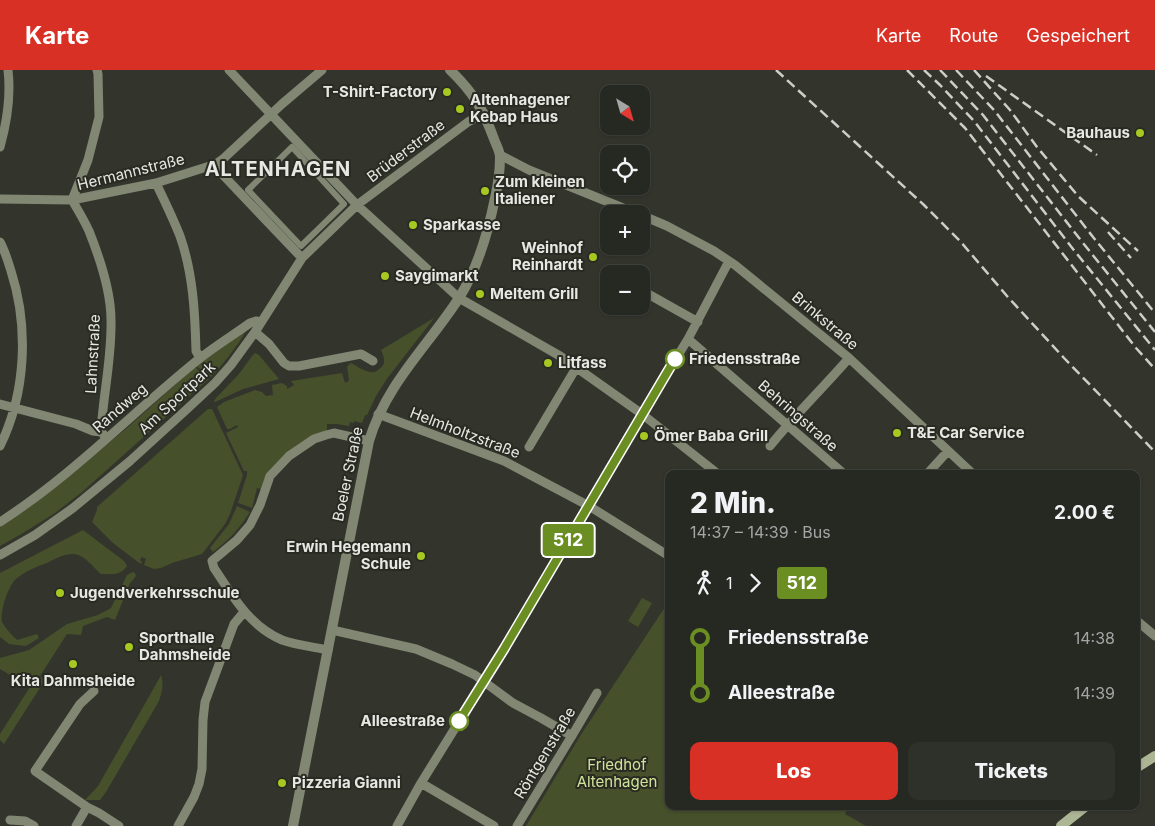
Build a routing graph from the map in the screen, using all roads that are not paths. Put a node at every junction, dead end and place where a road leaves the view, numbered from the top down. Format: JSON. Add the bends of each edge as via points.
{"nodes":[{"id":1,"x":8,"y":70,"type":"edge"},
{"id":2,"x":97,"y":70,"type":"edge"},
{"id":3,"x":229,"y":70,"type":"edge"},
{"id":4,"x":322,"y":70,"type":"edge"},
{"id":5,"x":450,"y":70,"type":"edge"},
{"id":6,"x":484,"y":113,"type":"junction"},
{"id":7,"x":271,"y":114,"type":"junction"},
{"id":8,"x":0,"y":147,"type":"edge"},
{"id":9,"x":500,"y":156,"type":"junction"},
{"id":10,"x":216,"y":164,"type":"junction"},
{"id":11,"x":156,"y":183,"type":"junction"},
{"id":12,"x":0,"y":199,"type":"edge"},
{"id":13,"x":72,"y":200,"type":"junction"},
{"id":14,"x":344,"y":204,"type":"joint"},
{"id":15,"x":357,"y":205,"type":"junction"},
{"id":16,"x":617,"y":205,"type":"edge"},
{"id":17,"x":650,"y":218,"type":"edge"},
{"id":18,"x":0,"y":242,"type":"edge"},
{"id":19,"x":302,"y":258,"type":"junction"},
{"id":20,"x":729,"y":261,"type":"junction"},
{"id":21,"x":650,"y":295,"type":"edge"},
{"id":22,"x":459,"y":298,"type":"junction"},
{"id":23,"x":261,"y":322,"type":"junction"},
{"id":24,"x":698,"y":322,"type":"junction"},
{"id":25,"x":255,"y":332,"type":"junction"},
{"id":26,"x":688,"y":339,"type":"junction"},
{"id":27,"x":200,"y":358,"type":"junction"},
{"id":28,"x":849,"y":358,"type":"junction"},
{"id":29,"x":373,"y":360,"type":"dead end"},
{"id":30,"x":576,"y":368,"type":"junction"},
{"id":31,"x":0,"y":404,"type":"edge"},
{"id":32,"x":15,"y":408,"type":"junction"},
{"id":33,"x":378,"y":414,"type":"junction"},
{"id":34,"x":642,"y":414,"type":"junction"},
{"id":35,"x":787,"y":425,"type":"junction"},
{"id":36,"x":104,"y":435,"type":"junction"},
{"id":37,"x":369,"y":441,"type":"junction"},
{"id":38,"x":0,"y":446,"type":"edge"},
{"id":39,"x":770,"y":446,"type":"dead end"},
{"id":40,"x":529,"y":447,"type":"dead end"},
{"id":41,"x":948,"y":451,"type":"junction"},
{"id":42,"x":713,"y":470,"type":"edge"},
{"id":43,"x":839,"y":470,"type":"edge"},
{"id":44,"x":931,"y":470,"type":"edge"},
{"id":45,"x":969,"y":470,"type":"edge"},
{"id":46,"x":589,"y":506,"type":"junction"},
{"id":47,"x":0,"y":522,"type":"edge"},
{"id":48,"x":665,"y":554,"type":"edge"},
{"id":49,"x":0,"y":555,"type":"edge"},
{"id":50,"x":244,"y":612,"type":"junction"},
{"id":51,"x":1140,"y":623,"type":"edge"},
{"id":52,"x":332,"y":630,"type":"junction"},
{"id":53,"x":1155,"y":636,"type":"edge"},
{"id":54,"x":328,"y":650,"type":"junction"},
{"id":55,"x":484,"y":682,"type":"junction"},
{"id":56,"x":94,"y":691,"type":"dead end"},
{"id":57,"x":596,"y":693,"type":"dead end"},
{"id":58,"x":572,"y":736,"type":"junction"},
{"id":59,"x":1155,"y":756,"type":"edge"},
{"id":60,"x":1140,"y":765,"type":"edge"},
{"id":61,"x":421,"y":783,"type":"junction"},
{"id":62,"x":87,"y":808,"type":"junction"},
{"id":63,"x":1081,"y":810,"type":"edge"},
{"id":64,"x":10,"y":820,"type":"dead end"},
{"id":65,"x":34,"y":826,"type":"edge"},
{"id":66,"x":76,"y":826,"type":"edge"},
{"id":67,"x":119,"y":826,"type":"edge"},
{"id":68,"x":178,"y":826,"type":"edge"},
{"id":69,"x":293,"y":826,"type":"edge"},
{"id":70,"x":397,"y":826,"type":"edge"},
{"id":71,"x":494,"y":826,"type":"edge"},
{"id":72,"x":517,"y":826,"type":"edge"},
{"id":73,"x":1061,"y":826,"type":"edge"}],
"edges":[{"from":1,"to":8,"type":"street","via":[[8,115]]},
{"from":2,"to":13,"type":"street","via":[[99,118],[88,160]]},
{"from":3,"to":7,"type":"street"},
{"from":4,"to":7,"type":"street","name":"Hermannstraße"},
{"from":5,"to":6,"type":"street"},
{"from":6,"to":9,"type":"street"},
{"from":6,"to":15,"type":"street","name":"Brüderstraße"},
{"from":7,"to":10,"type":"street","name":"Hermannstraße"},
{"from":7,"to":15,"type":"street"},
{"from":9,"to":16,"type":"street","name":"Brinkstraße"},
{"from":9,"to":22,"type":"street","name":"Boeler Straße","via":[[491,218],[474,269]]},
{"from":10,"to":11,"type":"street","name":"Hermannstraße"},
{"from":10,"to":19,"type":"street"},
{"from":11,"to":13,"type":"street","name":"Hermannstraße"},
{"from":11,"to":27,"type":"street","via":[[180,236],[187,262],[196,351]]},
{"from":12,"to":13,"type":"street","name":"Hermannstraße"},
{"from":13,"to":36,"type":"street","name":"Lahnstraße","via":[[88,230],[109,299],[111,320]]},
{"from":14,"to":14,"type":"street","via":[[301,246],[248,190],[292,147]]},
{"from":15,"to":19,"type":"street","name":"Brüderstraße"},
{"from":15,"to":22,"type":"street"},
{"from":17,"to":20,"type":"street","name":"Brinkstraße"},
{"from":18,"to":32,"type":"street","via":[[21,311],[22,364]]},
{"from":19,"to":23,"type":"street","name":"Brüderstraße"},
{"from":20,"to":24,"type":"street"},
{"from":20,"to":28,"type":"street","name":"Brinkstraße"},
{"from":21,"to":24,"type":"street"},
{"from":22,"to":30,"type":"street"},
{"from":22,"to":33,"type":"street","name":"Boeler Straße","via":[[410,363]]},
{"from":23,"to":25,"type":"street","name":"Brüderstraße"},
{"from":23,"to":27,"type":"street","name":"Randweg","via":[[250,323]]},
{"from":24,"to":26,"type":"street"},
{"from":25,"to":29,"type":"street","via":[[289,366],[361,354]]},
{"from":25,"to":49,"type":"street","name":"Am Sportpark","via":[[220,378],[130,460],[54,522]]},
{"from":26,"to":34,"type":"street"},
{"from":26,"to":35,"type":"street","name":"Behringstraße"},
{"from":27,"to":36,"type":"street","name":"Randweg"},
{"from":28,"to":35,"type":"street"},
{"from":28,"to":41,"type":"street","name":"Brinkstraße"},
{"from":30,"to":34,"type":"street"},
{"from":30,"to":40,"type":"street"},
{"from":31,"to":32,"type":"street"},
{"from":32,"to":36,"type":"street"},
{"from":32,"to":38,"type":"street"},
{"from":33,"to":37,"type":"street","name":"Boeler Straße"},
{"from":33,"to":46,"type":"street","name":"Helmholtzstraße","via":[[504,461]]},
{"from":34,"to":42,"type":"street"},
{"from":34,"to":46,"type":"street"},
{"from":35,"to":39,"type":"street"},
{"from":35,"to":43,"type":"street","name":"Behringstraße"},
{"from":36,"to":47,"type":"street","name":"Randweg","via":[[53,485]]},
{"from":37,"to":50,"type":"street","via":[[341,434],[314,439],[289,456],[270,476],[250,525],[212,564]]},
{"from":37,"to":52,"type":"street","name":"Boeler Straße"},
{"from":41,"to":44,"type":"street"},
{"from":41,"to":45,"type":"street","name":"Brinkstraße"},
{"from":46,"to":48,"type":"street","name":"Helmholtzstraße"},
{"from":46,"to":55,"type":"street"},
{"from":50,"to":54,"type":"street","via":[[254,623],[283,640]]},
{"from":50,"to":68,"type":"street","via":[[234,624],[205,702],[199,784]]},
{"from":51,"to":53,"type":"street"},
{"from":52,"to":54,"type":"street","name":"Boeler Straße"},
{"from":52,"to":55,"type":"street","via":[[416,649]]},
{"from":54,"to":69,"type":"street","name":"Boeler Straße"},
{"from":55,"to":58,"type":"street","via":[[513,703]]},
{"from":55,"to":61,"type":"street"},
{"from":56,"to":62,"type":"street","via":[[80,704],[35,771]]},
{"from":57,"to":58,"type":"street","name":"Röntgenstraße"},
{"from":58,"to":72,"type":"street","name":"Röntgenstraße"},
{"from":59,"to":60,"type":"main road"},
{"from":61,"to":70,"type":"street"},
{"from":61,"to":71,"type":"street"},
{"from":62,"to":66,"type":"street"},
{"from":62,"to":67,"type":"street"},
{"from":63,"to":73,"type":"main road"},
{"from":64,"to":65,"type":"street","via":[[25,821]]}]}
